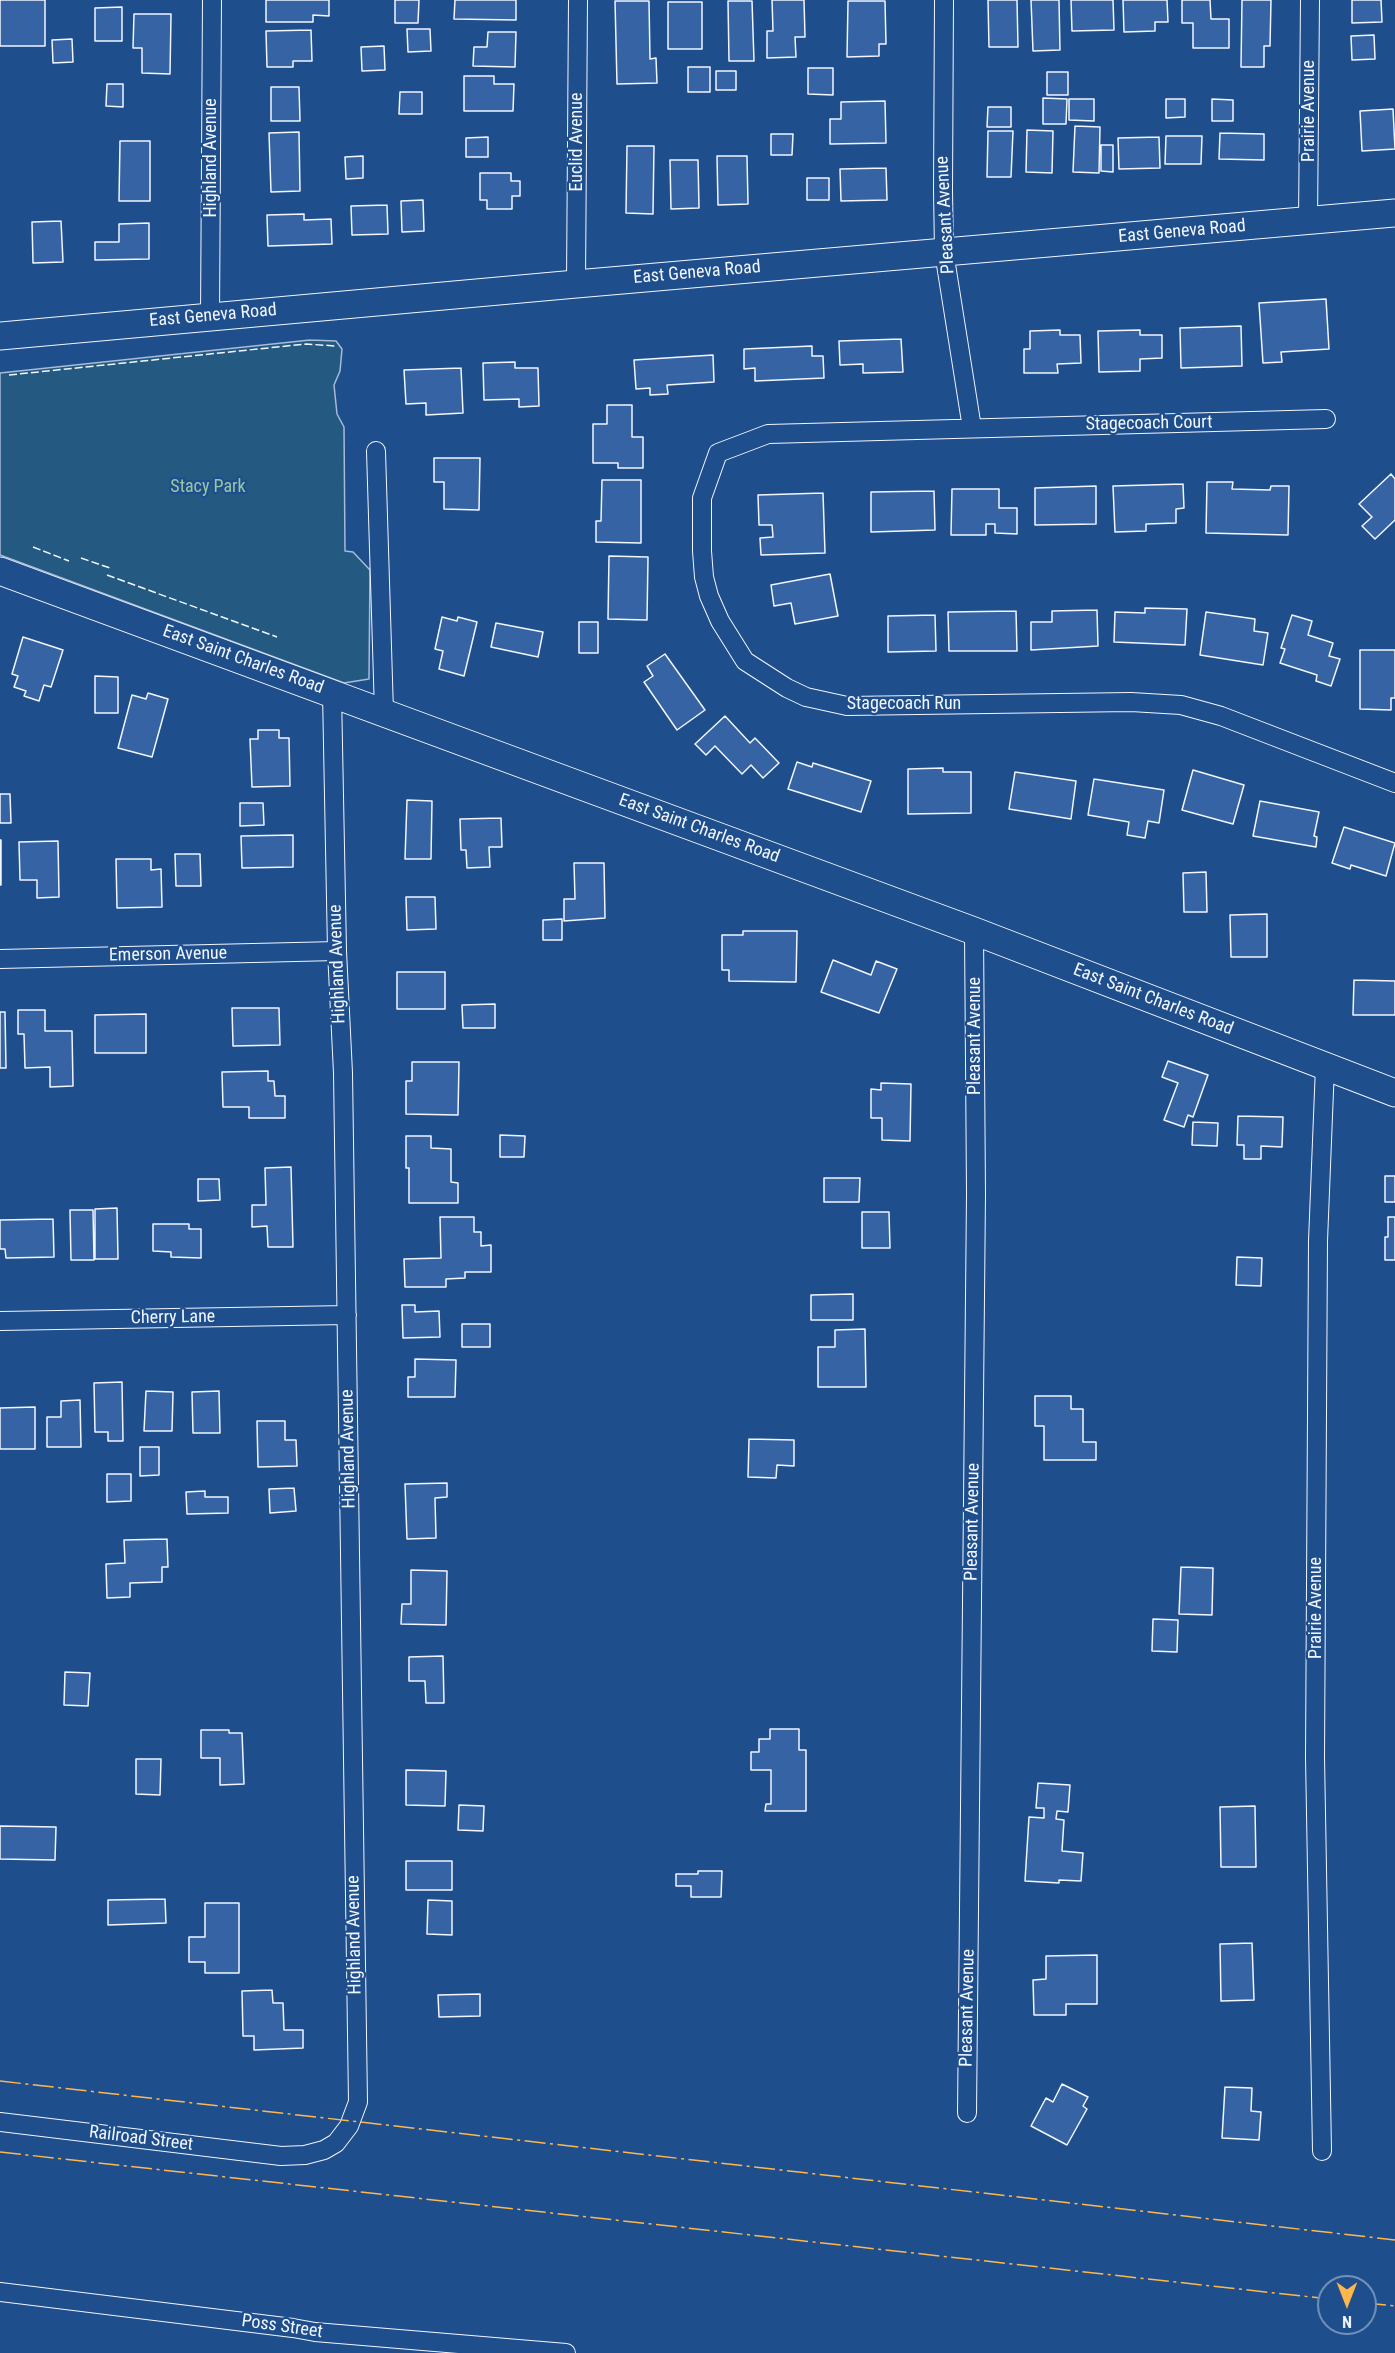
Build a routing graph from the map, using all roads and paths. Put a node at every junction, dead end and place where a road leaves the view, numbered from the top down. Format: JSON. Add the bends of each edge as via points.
{"nodes":[{"id":1,"x":212,"y":0,"type":"edge"},
{"id":2,"x":578,"y":0,"type":"edge"},
{"id":3,"x":944,"y":0,"type":"edge"},
{"id":4,"x":1310,"y":0,"type":"edge"},
{"id":5,"x":1395,"y":213,"type":"edge"},
{"id":6,"x":1308,"y":222,"type":"junction"},
{"id":7,"x":944,"y":252,"type":"junction"},
{"id":8,"x":576,"y":284,"type":"junction"},
{"id":9,"x":210,"y":316,"type":"junction"},
{"id":10,"x":0,"y":336,"type":"edge"},
{"id":11,"x":1326,"y":419,"type":"dead end"},
{"id":12,"x":972,"y":428,"type":"junction"},
{"id":13,"x":376,"y":451,"type":"dead end"},
{"id":14,"x":0,"y":571,"type":"edge"},
{"id":15,"x":332,"y":693,"type":"junction"},
{"id":16,"x":384,"y":712,"type":"junction"},
{"id":17,"x":1395,"y":783,"type":"edge"},
{"id":18,"x":974,"y":931,"type":"junction"},
{"id":19,"x":337,"y":951,"type":"junction"},
{"id":20,"x":0,"y":958,"type":"edge"},
{"id":21,"x":1325,"y":1066,"type":"junction"},
{"id":22,"x":1395,"y":1093,"type":"edge"},
{"id":23,"x":346,"y":1315,"type":"junction"},
{"id":24,"x":0,"y":1321,"type":"edge"},
{"id":25,"x":967,"y":2113,"type":"dead end"},
{"id":26,"x":0,"y":2122,"type":"edge"},
{"id":27,"x":1322,"y":2151,"type":"dead end"},
{"id":28,"x":281,"y":2156,"type":"joint"},
{"id":29,"x":0,"y":2292,"type":"edge"},
{"id":30,"x":566,"y":2353,"type":"edge"}],
"edges":[{"from":1,"to":9,"type":"street","name":"Highland Avenue"},
{"from":2,"to":8,"type":"street","name":"Euclid Avenue"},
{"from":3,"to":7,"type":"street","name":"Pleasant Avenue"},
{"from":4,"to":6,"type":"street","name":"Prairie Avenue"},
{"from":5,"to":6,"type":"street","name":"East Geneva Road"},
{"from":6,"to":7,"type":"street","name":"East Geneva Road"},
{"from":7,"to":8,"type":"street","name":"East Geneva Road"},
{"from":7,"to":12,"type":"street","name":"Pleasant Avenue"},
{"from":8,"to":9,"type":"street","name":"East Geneva Road"},
{"from":9,"to":10,"type":"street","name":"East Geneva Road"},
{"from":11,"to":12,"type":"street","name":"Stagecoach Court"},
{"from":12,"to":17,"type":"street","name":"Stagecoach Run","via":[[768,434],[718,453],[702,498],[704,577],[720,621],[745,661],[787,688],[847,706],[1131,702],[1181,705],[1221,716]]},
{"from":13,"to":16,"type":"street"},
{"from":14,"to":15,"type":"street","name":"East Saint Charles Road"},
{"from":15,"to":16,"type":"street","name":"East Saint Charles Road"},
{"from":15,"to":19,"type":"street","name":"Highland Avenue"},
{"from":16,"to":18,"type":"street","name":"East Saint Charles Road"},
{"from":18,"to":21,"type":"street","name":"East Saint Charles Road"},
{"from":18,"to":25,"type":"street","name":"Pleasant Avenue","via":[[976,1194]]},
{"from":19,"to":20,"type":"street","name":"Emerson Avenue"},
{"from":19,"to":23,"type":"street","name":"Highland Avenue"},
{"from":21,"to":22,"type":"street","name":"East Saint Charles Road"},
{"from":21,"to":27,"type":"street","name":"Prairie Avenue","via":[[1318,1241],[1315,1735]]},
{"from":23,"to":24,"type":"street","name":"Cherry Lane"},
{"from":23,"to":28,"type":"street","name":"Highland Avenue","via":[[358,2102],[349,2126],[336,2143],[305,2155]]},
{"from":26,"to":28,"type":"street","name":"Railroad Street"},
{"from":29,"to":30,"type":"street","name":"Poss Street","via":[[315,2332]]}]}
